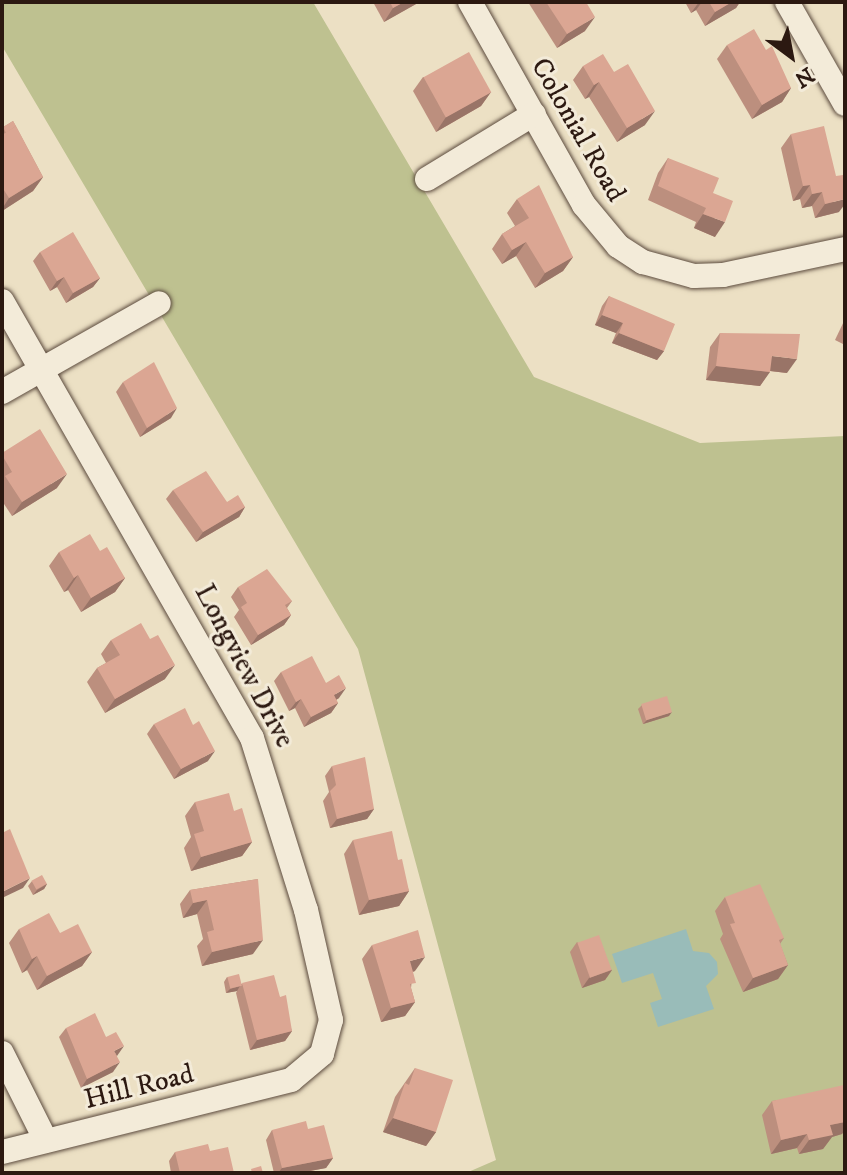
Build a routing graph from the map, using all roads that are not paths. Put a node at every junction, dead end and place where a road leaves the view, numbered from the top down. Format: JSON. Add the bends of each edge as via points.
{"nodes":[{"id":1,"x":470,"y":2,"type":"edge"},
{"id":2,"x":787,"y":2,"type":"edge"},
{"id":3,"x":845,"y":104,"type":"edge"},
{"id":4,"x":534,"y":114,"type":"junction"},
{"id":5,"x":427,"y":179,"type":"dead end"},
{"id":6,"x":845,"y":249,"type":"edge"},
{"id":7,"x":2,"y":301,"type":"edge"},
{"id":8,"x":159,"y":303,"type":"dead end"},
{"id":9,"x":42,"y":369,"type":"junction"},
{"id":10,"x":2,"y":392,"type":"edge"},
{"id":11,"x":2,"y":1053,"type":"edge"},
{"id":12,"x":291,"y":1080,"type":"joint"},
{"id":13,"x":46,"y":1141,"type":"junction"},
{"id":14,"x":2,"y":1152,"type":"edge"}],
"edges":[{"from":1,"to":4,"type":"street","name":"Colonial Road"},
{"from":2,"to":3,"type":"street"},
{"from":4,"to":5,"type":"street"},
{"from":4,"to":6,"type":"street","name":"Colonial Road","via":[[599,227],[643,262],[694,276],[723,275]]},
{"from":7,"to":9,"type":"street","name":"Longview Drive"},
{"from":8,"to":9,"type":"street"},
{"from":9,"to":10,"type":"street"},
{"from":9,"to":12,"type":"street","name":"Longview Drive","via":[[232,698],[269,782],[331,1020],[322,1054]]},
{"from":11,"to":13,"type":"street"},
{"from":12,"to":13,"type":"street","name":"Hill Road"},
{"from":13,"to":14,"type":"street","name":"Hill Road"}]}
